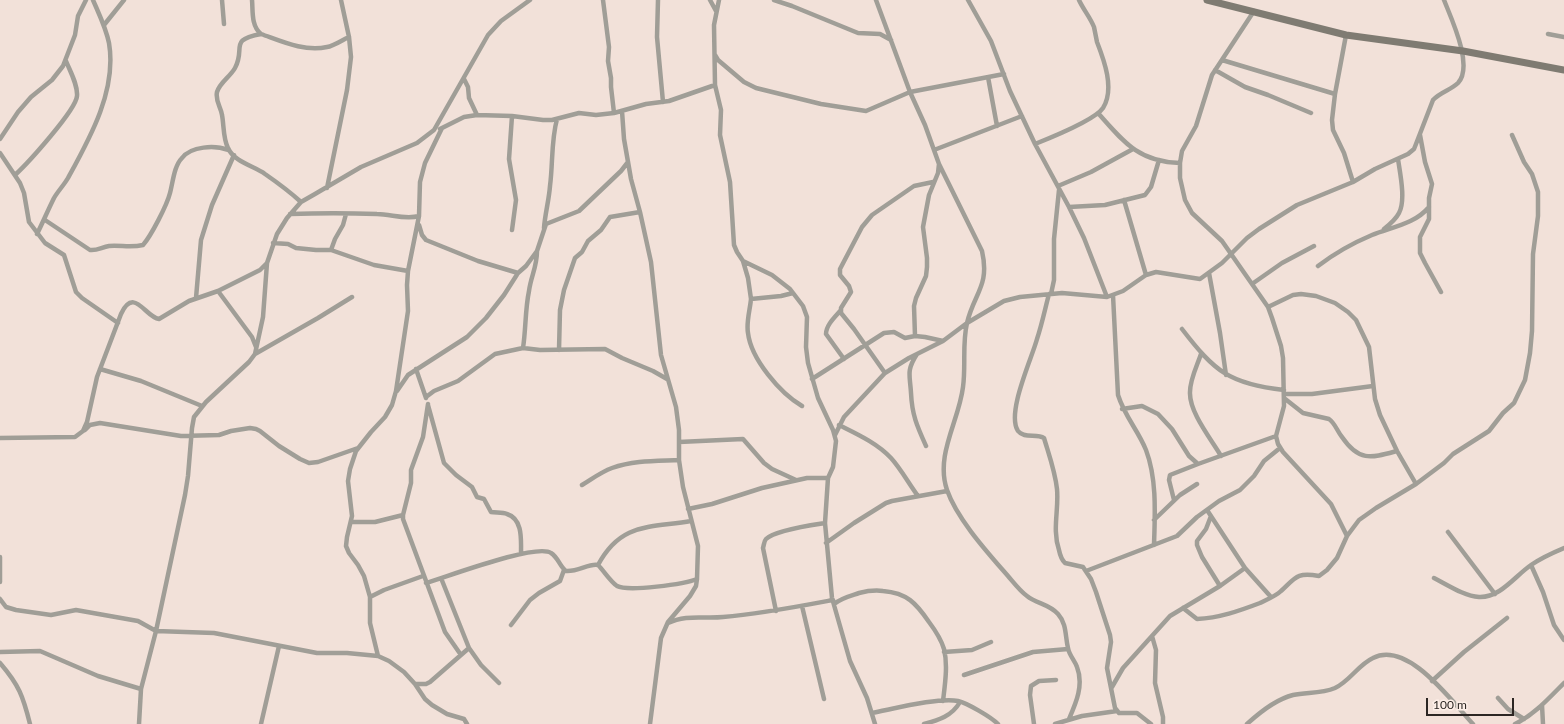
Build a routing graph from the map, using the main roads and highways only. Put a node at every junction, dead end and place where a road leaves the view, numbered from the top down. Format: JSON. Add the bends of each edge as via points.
{"nodes":[{"id":1,"x":1207,"y":0,"type":"edge"},
{"id":2,"x":1564,"y":70,"type":"edge"}],
"edges":[{"from":1,"to":2,"type":"main road","via":[[1346,35],[1463,51]]}]}
